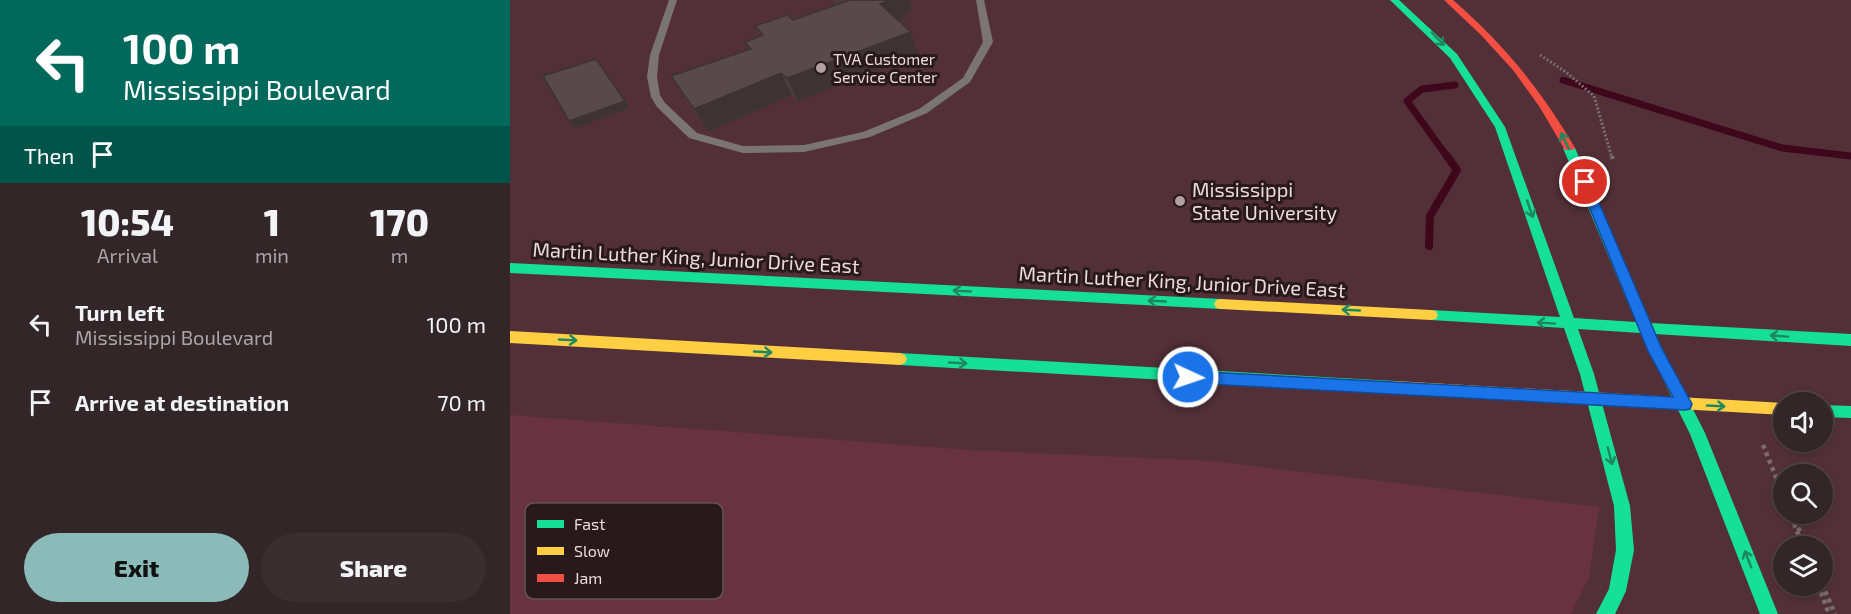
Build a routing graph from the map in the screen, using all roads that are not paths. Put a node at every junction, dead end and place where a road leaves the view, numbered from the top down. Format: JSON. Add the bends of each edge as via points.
{"nodes":[{"id":1,"x":673,"y":0,"type":"edge"},
{"id":2,"x":980,"y":0,"type":"edge"},
{"id":3,"x":1394,"y":0,"type":"edge"},
{"id":4,"x":1448,"y":0,"type":"edge"},
{"id":5,"x":510,"y":268,"type":"edge"},
{"id":6,"x":1570,"y":324,"type":"junction"},
{"id":7,"x":1646,"y":327,"type":"junction"},
{"id":8,"x":510,"y":337,"type":"edge"},
{"id":9,"x":1851,"y":340,"type":"edge"},
{"id":10,"x":1595,"y":400,"type":"junction"},
{"id":11,"x":1685,"y":404,"type":"junction"},
{"id":12,"x":1773,"y":408,"type":"edge"},
{"id":13,"x":1833,"y":411,"type":"edge"},
{"id":14,"x":1851,"y":412,"type":"edge"},
{"id":15,"x":1605,"y":614,"type":"edge"},
{"id":16,"x":1769,"y":614,"type":"edge"}],
"edges":[{"from":1,"to":2,"type":"lane","via":[[653,66],[653,90],[664,112],[695,137],[733,148],[788,150],[849,141],[894,127],[938,104],[971,75],[986,51],[988,30]]},
{"from":3,"to":6,"type":"main road","one_way":true,"via":[[1454,56],[1500,127]]},
{"from":7,"to":4,"type":"main road","one_way":true,"via":[[1585,182],[1536,90],[1474,22]]},
{"from":6,"to":5,"type":"main road","name":"Martin Luther King, Junior Drive East","one_way":true},
{"from":6,"to":7,"type":"main road","name":"Martin Luther King, Junior Drive East"},
{"from":6,"to":10,"type":"main road"},
{"from":9,"to":7,"type":"main road","name":"Martin Luther King, Junior Drive East","one_way":true},
{"from":7,"to":11,"type":"main road"},
{"from":8,"to":10,"type":"main road","one_way":true},
{"from":10,"to":11,"type":"main road"},
{"from":10,"to":15,"type":"main road","one_way":true,"via":[[1622,506],[1625,550],[1617,591]]},
{"from":11,"to":12,"type":"main road","one_way":true},
{"from":16,"to":11,"type":"main road","one_way":true},
{"from":13,"to":14,"type":"main road"}]}
